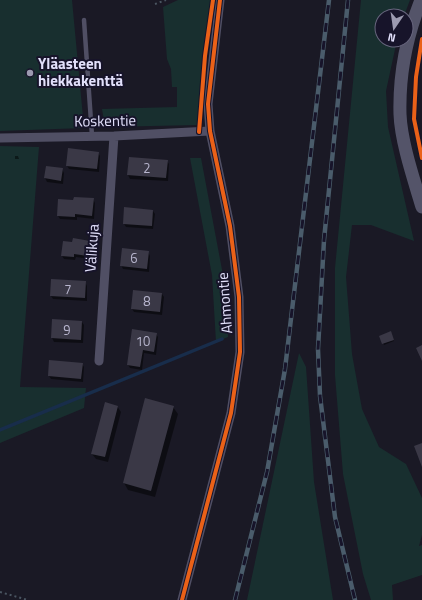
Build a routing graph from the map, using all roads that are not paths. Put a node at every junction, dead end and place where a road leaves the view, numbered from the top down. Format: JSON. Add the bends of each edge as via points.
{"nodes":[{"id":1,"x":220,"y":0,"type":"edge"},
{"id":2,"x":421,"y":0,"type":"edge"},
{"id":3,"x":84,"y":20,"type":"dead end"},
{"id":4,"x":210,"y":131,"type":"junction"},
{"id":5,"x":92,"y":136,"type":"junction"},
{"id":6,"x":114,"y":136,"type":"junction"},
{"id":7,"x":0,"y":138,"type":"edge"},
{"id":8,"x":422,"y":207,"type":"edge"},
{"id":9,"x":98,"y":361,"type":"dead end"},
{"id":10,"x":182,"y":600,"type":"edge"}],
"edges":[{"from":1,"to":4,"type":"street","name":"Ahmontie","via":[[208,104]]},
{"from":2,"to":8,"type":"street","via":[[414,17],[401,76],[400,116]]},
{"from":3,"to":5,"type":"lane"},
{"from":4,"to":6,"type":"street","name":"Koskentie"},
{"from":4,"to":10,"type":"street","name":"Ahmontie","via":[[232,242],[239,297],[240,352],[231,413]]},
{"from":5,"to":6,"type":"street","name":"Koskentie"},
{"from":5,"to":7,"type":"street","name":"Koskentie"},
{"from":6,"to":9,"type":"street","name":"Välikuja"}]}
